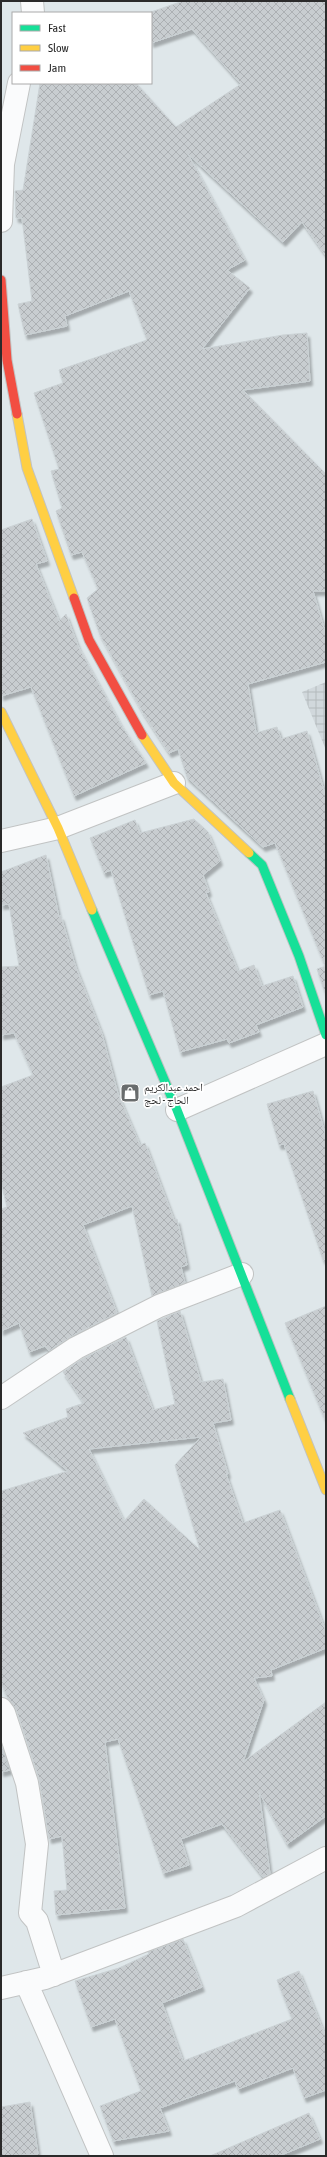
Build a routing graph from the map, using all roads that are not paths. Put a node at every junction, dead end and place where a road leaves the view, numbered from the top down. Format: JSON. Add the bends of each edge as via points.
{"nodes":[{"id":1,"x":32,"y":1,"type":"edge"},
{"id":2,"x":33,"y":12,"type":"edge"},
{"id":3,"x":19,"y":84,"type":"edge"},
{"id":4,"x":1,"y":221,"type":"edge"},
{"id":5,"x":1,"y":280,"type":"edge"},
{"id":6,"x":1,"y":712,"type":"edge"},
{"id":7,"x":174,"y":783,"type":"junction"},
{"id":8,"x":58,"y":828,"type":"junction"},
{"id":9,"x":1,"y":841,"type":"edge"},
{"id":10,"x":326,"y":1035,"type":"edge"},
{"id":11,"x":326,"y":1044,"type":"edge"},
{"id":12,"x":177,"y":1110,"type":"junction"},
{"id":13,"x":242,"y":1274,"type":"junction"},
{"id":14,"x":1,"y":1398,"type":"edge"},
{"id":15,"x":326,"y":1490,"type":"edge"},
{"id":16,"x":1,"y":1709,"type":"edge"},
{"id":17,"x":326,"y":1858,"type":"edge"},
{"id":18,"x":54,"y":1975,"type":"junction"},
{"id":19,"x":26,"y":1982,"type":"junction"},
{"id":20,"x":1,"y":1988,"type":"edge"},
{"id":21,"x":96,"y":2154,"type":"edge"}],
"edges":[{"from":1,"to":2,"type":"street"},
{"from":3,"to":4,"type":"street","via":[[3,164]]},
{"from":5,"to":7,"type":"main road","via":[[6,360],[26,468],[89,640],[132,719]]},
{"from":6,"to":8,"type":"main road"},
{"from":7,"to":8,"type":"street"},
{"from":7,"to":10,"type":"main road","via":[[262,865],[299,956]]},
{"from":8,"to":9,"type":"street"},
{"from":8,"to":12,"type":"main road"},
{"from":11,"to":12,"type":"street"},
{"from":12,"to":13,"type":"main road"},
{"from":13,"to":14,"type":"street","via":[[159,1306],[76,1348]]},
{"from":13,"to":15,"type":"main road","via":[[317,1454]]},
{"from":16,"to":18,"type":"street","via":[[27,1784],[37,1844],[30,1913],[37,1921]]},
{"from":17,"to":18,"type":"street","via":[[236,1906]]},
{"from":18,"to":19,"type":"street"},
{"from":19,"to":20,"type":"street"},
{"from":19,"to":21,"type":"street"}]}
